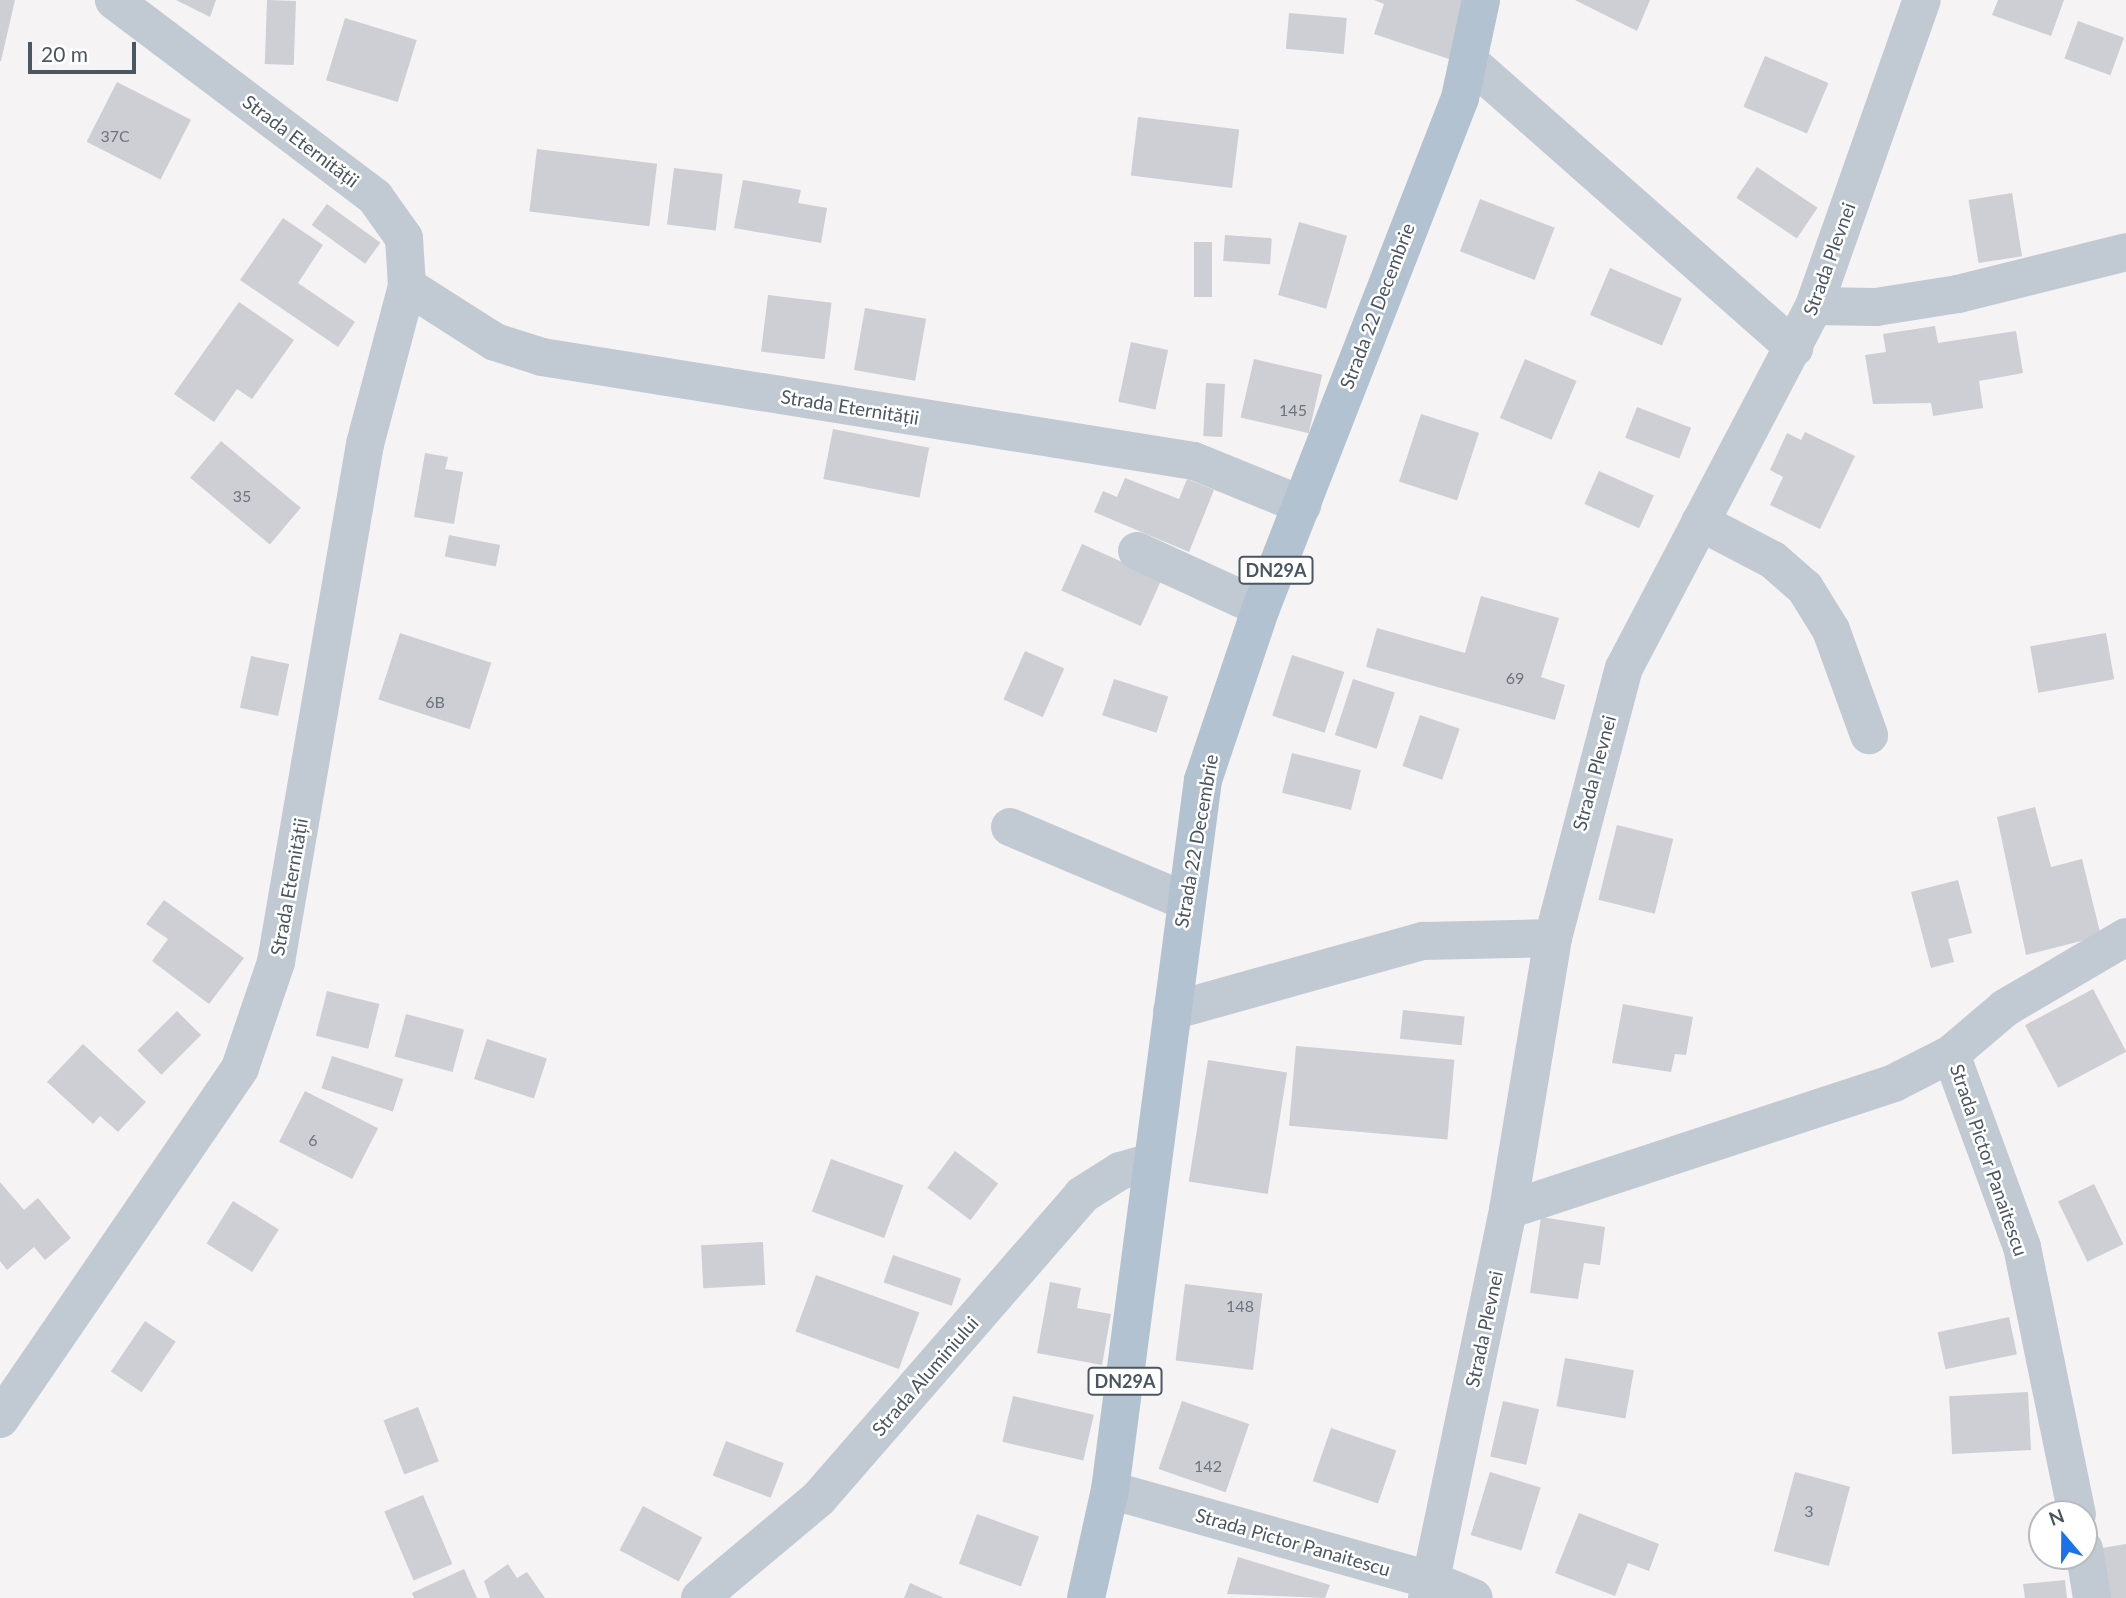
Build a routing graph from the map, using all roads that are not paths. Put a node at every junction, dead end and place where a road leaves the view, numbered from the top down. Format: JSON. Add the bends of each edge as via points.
{"nodes":[{"id":1,"x":114,"y":0,"type":"edge"},
{"id":2,"x":1481,"y":0,"type":"edge"},
{"id":3,"x":1922,"y":0,"type":"edge"},
{"id":4,"x":1471,"y":63,"type":"junction"},
{"id":5,"x":2126,"y":252,"type":"edge"},
{"id":6,"x":407,"y":286,"type":"junction"},
{"id":7,"x":1814,"y":306,"type":"junction"},
{"id":8,"x":1794,"y":348,"type":"junction"},
{"id":9,"x":1302,"y":505,"type":"junction"},
{"id":10,"x":1700,"y":522,"type":"junction"},
{"id":11,"x":1137,"y":551,"type":"dead end"},
{"id":12,"x":1261,"y":608,"type":"junction"},
{"id":13,"x":1869,"y":735,"type":"dead end"},
{"id":14,"x":1010,"y":827,"type":"dead end"},
{"id":15,"x":1183,"y":900,"type":"junction"},
{"id":16,"x":2126,"y":937,"type":"edge"},
{"id":17,"x":1553,"y":938,"type":"junction"},
{"id":18,"x":1172,"y":1011,"type":"junction"},
{"id":19,"x":1951,"y":1054,"type":"junction"},
{"id":20,"x":1152,"y":1162,"type":"junction"},
{"id":21,"x":1508,"y":1210,"type":"junction"},
{"id":22,"x":0,"y":1419,"type":"edge"},
{"id":23,"x":1110,"y":1490,"type":"junction"},
{"id":24,"x":2074,"y":1500,"type":"edge"},
{"id":25,"x":2087,"y":1570,"type":"edge"},
{"id":26,"x":1433,"y":1592,"type":"edge"},
{"id":27,"x":700,"y":1598,"type":"edge"},
{"id":28,"x":1086,"y":1598,"type":"edge"},
{"id":29,"x":1474,"y":1598,"type":"edge"},
{"id":30,"x":2092,"y":1598,"type":"edge"}],
"edges":[{"from":1,"to":6,"type":"street","name":"Strada Eternității","via":[[375,197],[404,238]]},
{"from":2,"to":4,"type":"main road","name":"Strada 22 Decembrie","number":"DN29A"},
{"from":3,"to":7,"type":"street","name":"Strada Plevnei"},
{"from":4,"to":8,"type":"street"},
{"from":4,"to":9,"type":"main road","name":"Strada 22 Decembrie","number":"DN29A"},
{"from":5,"to":7,"type":"street","via":[[1958,294],[1876,307]]},
{"from":6,"to":9,"type":"street","name":"Strada Eternității","via":[[495,342],[542,357],[1194,461]]},
{"from":6,"to":22,"type":"street","name":"Strada Eternității","via":[[365,444],[276,962],[240,1068]]},
{"from":7,"to":8,"type":"street","name":"Strada Plevnei"},
{"from":8,"to":10,"type":"street","name":"Strada Plevnei"},
{"from":9,"to":12,"type":"main road","name":"Strada 22 Decembrie","number":"DN29A"},
{"from":10,"to":13,"type":"street","via":[[1773,560],[1805,588],[1831,630]]},
{"from":10,"to":17,"type":"street","name":"Strada Plevnei","via":[[1624,668]]},
{"from":11,"to":12,"type":"street"},
{"from":12,"to":15,"type":"main road","name":"Strada 22 Decembrie","number":"DN29A","via":[[1203,780]]},
{"from":14,"to":15,"type":"street"},
{"from":15,"to":18,"type":"main road","name":"Strada 22 Decembrie","number":"DN29A"},
{"from":16,"to":19,"type":"street","name":"Strada Pictor Panaitescu","via":[[2005,1008]]},
{"from":17,"to":18,"type":"street","via":[[1423,941]]},
{"from":17,"to":21,"type":"street","name":"Strada Plevnei"},
{"from":18,"to":20,"type":"main road","name":"Strada 22 Decembrie","number":"DN29A"},
{"from":19,"to":21,"type":"street","via":[[1894,1083]]},
{"from":19,"to":24,"type":"street","name":"Strada Pictor Panaitescu","via":[[2022,1247]]},
{"from":20,"to":23,"type":"main road","name":"Strada 22 Decembrie","number":"DN29A"},
{"from":20,"to":27,"type":"street","name":"Strada Aluminiului","via":[[1120,1171],[1082,1195],[819,1498]]},
{"from":21,"to":26,"type":"street","name":"Strada Plevnei"},
{"from":23,"to":26,"type":"street","name":"Strada Pictor Panaitescu"},
{"from":23,"to":28,"type":"main road","name":"Strada 22 Decembrie","number":"DN29A"},
{"from":25,"to":30,"type":"street"},
{"from":26,"to":29,"type":"street","name":"Strada Pictor Panaitescu"}]}
